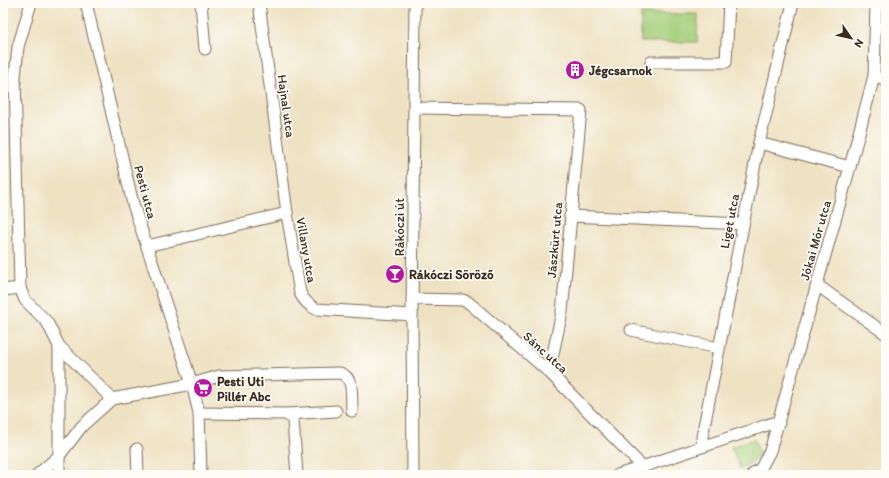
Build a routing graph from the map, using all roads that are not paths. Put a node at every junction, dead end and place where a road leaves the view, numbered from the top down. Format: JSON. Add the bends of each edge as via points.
{"nodes":[{"id":1,"x":31,"y":3,"type":"edge"},
{"id":2,"x":86,"y":3,"type":"edge"},
{"id":3,"x":201,"y":3,"type":"edge"},
{"id":4,"x":259,"y":3,"type":"edge"},
{"id":5,"x":415,"y":3,"type":"edge"},
{"id":6,"x":729,"y":3,"type":"edge"},
{"id":7,"x":793,"y":3,"type":"edge"},
{"id":8,"x":876,"y":3,"type":"edge"},
{"id":9,"x":205,"y":49,"type":"dead end"},
{"id":10,"x":650,"y":62,"type":"dead end"},
{"id":11,"x":874,"y":76,"type":"junction"},
{"id":12,"x":886,"y":81,"type":"edge"},
{"id":13,"x":414,"y":108,"type":"junction"},
{"id":14,"x":759,"y":143,"type":"junction"},
{"id":15,"x":850,"y":167,"type":"junction"},
{"id":16,"x":287,"y":212,"type":"junction"},
{"id":17,"x":570,"y":216,"type":"junction"},
{"id":18,"x":743,"y":224,"type":"junction"},
{"id":19,"x":147,"y":246,"type":"junction"},
{"id":20,"x":816,"y":285,"type":"junction"},
{"id":21,"x":20,"y":288,"type":"junction"},
{"id":22,"x":3,"y":290,"type":"edge"},
{"id":23,"x":412,"y":299,"type":"junction"},
{"id":24,"x":412,"y":316,"type":"junction"},
{"id":25,"x":631,"y":330,"type":"dead end"},
{"id":26,"x":886,"y":334,"type":"edge"},
{"id":27,"x":59,"y":346,"type":"junction"},
{"id":28,"x":719,"y":348,"type":"junction"},
{"id":29,"x":549,"y":372,"type":"junction"},
{"id":30,"x":192,"y":384,"type":"junction"},
{"id":31,"x":112,"y":399,"type":"junction"},
{"id":32,"x":352,"y":411,"type":"dead end"},
{"id":33,"x":336,"y":412,"type":"dead end"},
{"id":34,"x":198,"y":413,"type":"junction"},
{"id":35,"x":287,"y":414,"type":"junction"},
{"id":36,"x":779,"y":423,"type":"junction"},
{"id":37,"x":703,"y":446,"type":"junction"},
{"id":38,"x":137,"y":449,"type":"dead end"},
{"id":39,"x":59,"y":456,"type":"junction"},
{"id":40,"x":639,"y":467,"type":"junction"},
{"id":41,"x":37,"y":475,"type":"edge"},
{"id":42,"x":59,"y":475,"type":"edge"},
{"id":43,"x":138,"y":475,"type":"edge"},
{"id":44,"x":201,"y":475,"type":"edge"},
{"id":45,"x":297,"y":475,"type":"edge"},
{"id":46,"x":413,"y":475,"type":"edge"},
{"id":47,"x":618,"y":475,"type":"edge"},
{"id":48,"x":752,"y":475,"type":"edge"}],
"edges":[{"from":1,"to":21,"type":"street","via":[[18,47],[15,77]]},
{"from":2,"to":19,"type":"street","name":"Pesti utca","via":[[133,204]]},
{"from":3,"to":9,"type":"street"},
{"from":4,"to":16,"type":"street","name":"Hajnal utca"},
{"from":5,"to":13,"type":"street","name":"Rákóczi út"},
{"from":6,"to":10,"type":"street","via":[[726,62]]},
{"from":7,"to":14,"type":"street","name":"Liget utca"},
{"from":8,"to":11,"type":"street","name":"Jókai Mór utca"},
{"from":11,"to":12,"type":"street"},
{"from":11,"to":15,"type":"street","name":"Jókai Mór utca"},
{"from":13,"to":17,"type":"street","name":"Jászkürt utca","via":[[581,110]]},
{"from":13,"to":23,"type":"street","name":"Rákóczi út"},
{"from":14,"to":15,"type":"street"},
{"from":14,"to":18,"type":"street","name":"Liget utca"},
{"from":15,"to":20,"type":"street","name":"Jókai Mór utca"},
{"from":16,"to":19,"type":"street","name":"Villany utca"},
{"from":16,"to":24,"type":"street","name":"Villany utca","via":[[300,293],[308,306],[316,309]]},
{"from":17,"to":18,"type":"street"},
{"from":17,"to":29,"type":"street","name":"Jászkürt utca","via":[[562,312]]},
{"from":18,"to":28,"type":"street","name":"Liget utca"},
{"from":19,"to":30,"type":"street","name":"Pesti utca"},
{"from":20,"to":26,"type":"street"},
{"from":20,"to":36,"type":"street","name":"Jókai Mór utca"},
{"from":21,"to":22,"type":"street"},
{"from":21,"to":27,"type":"street","via":[[25,300],[47,322]]},
{"from":23,"to":24,"type":"street","name":"Rákóczi út"},
{"from":23,"to":29,"type":"street","name":"Sánc utca","via":[[468,302]]},
{"from":24,"to":46,"type":"street","name":"Rákóczi út"},
{"from":25,"to":28,"type":"street"},
{"from":27,"to":31,"type":"street"},
{"from":27,"to":39,"type":"street"},
{"from":28,"to":37,"type":"street","name":"Liget utca","via":[[702,437]]},
{"from":29,"to":40,"type":"street","name":"Sánc utca","via":[[637,461]]},
{"from":30,"to":31,"type":"street"},
{"from":30,"to":32,"type":"street","via":[[219,376],[340,373],[347,375],[350,380]]},
{"from":30,"to":34,"type":"street","name":"Pesti utca"},
{"from":31,"to":39,"type":"street","via":[[82,426]]},
{"from":33,"to":35,"type":"street"},
{"from":34,"to":35,"type":"street"},
{"from":34,"to":44,"type":"street","name":"Pesti utca"},
{"from":35,"to":45,"type":"street","via":[[292,420]]},
{"from":36,"to":37,"type":"street"},
{"from":36,"to":48,"type":"street","name":"Jókai Mór utca","via":[[766,460]]},
{"from":37,"to":40,"type":"street"},
{"from":38,"to":43,"type":"street"},
{"from":39,"to":41,"type":"street"},
{"from":39,"to":42,"type":"street"},
{"from":40,"to":47,"type":"street"}]}
